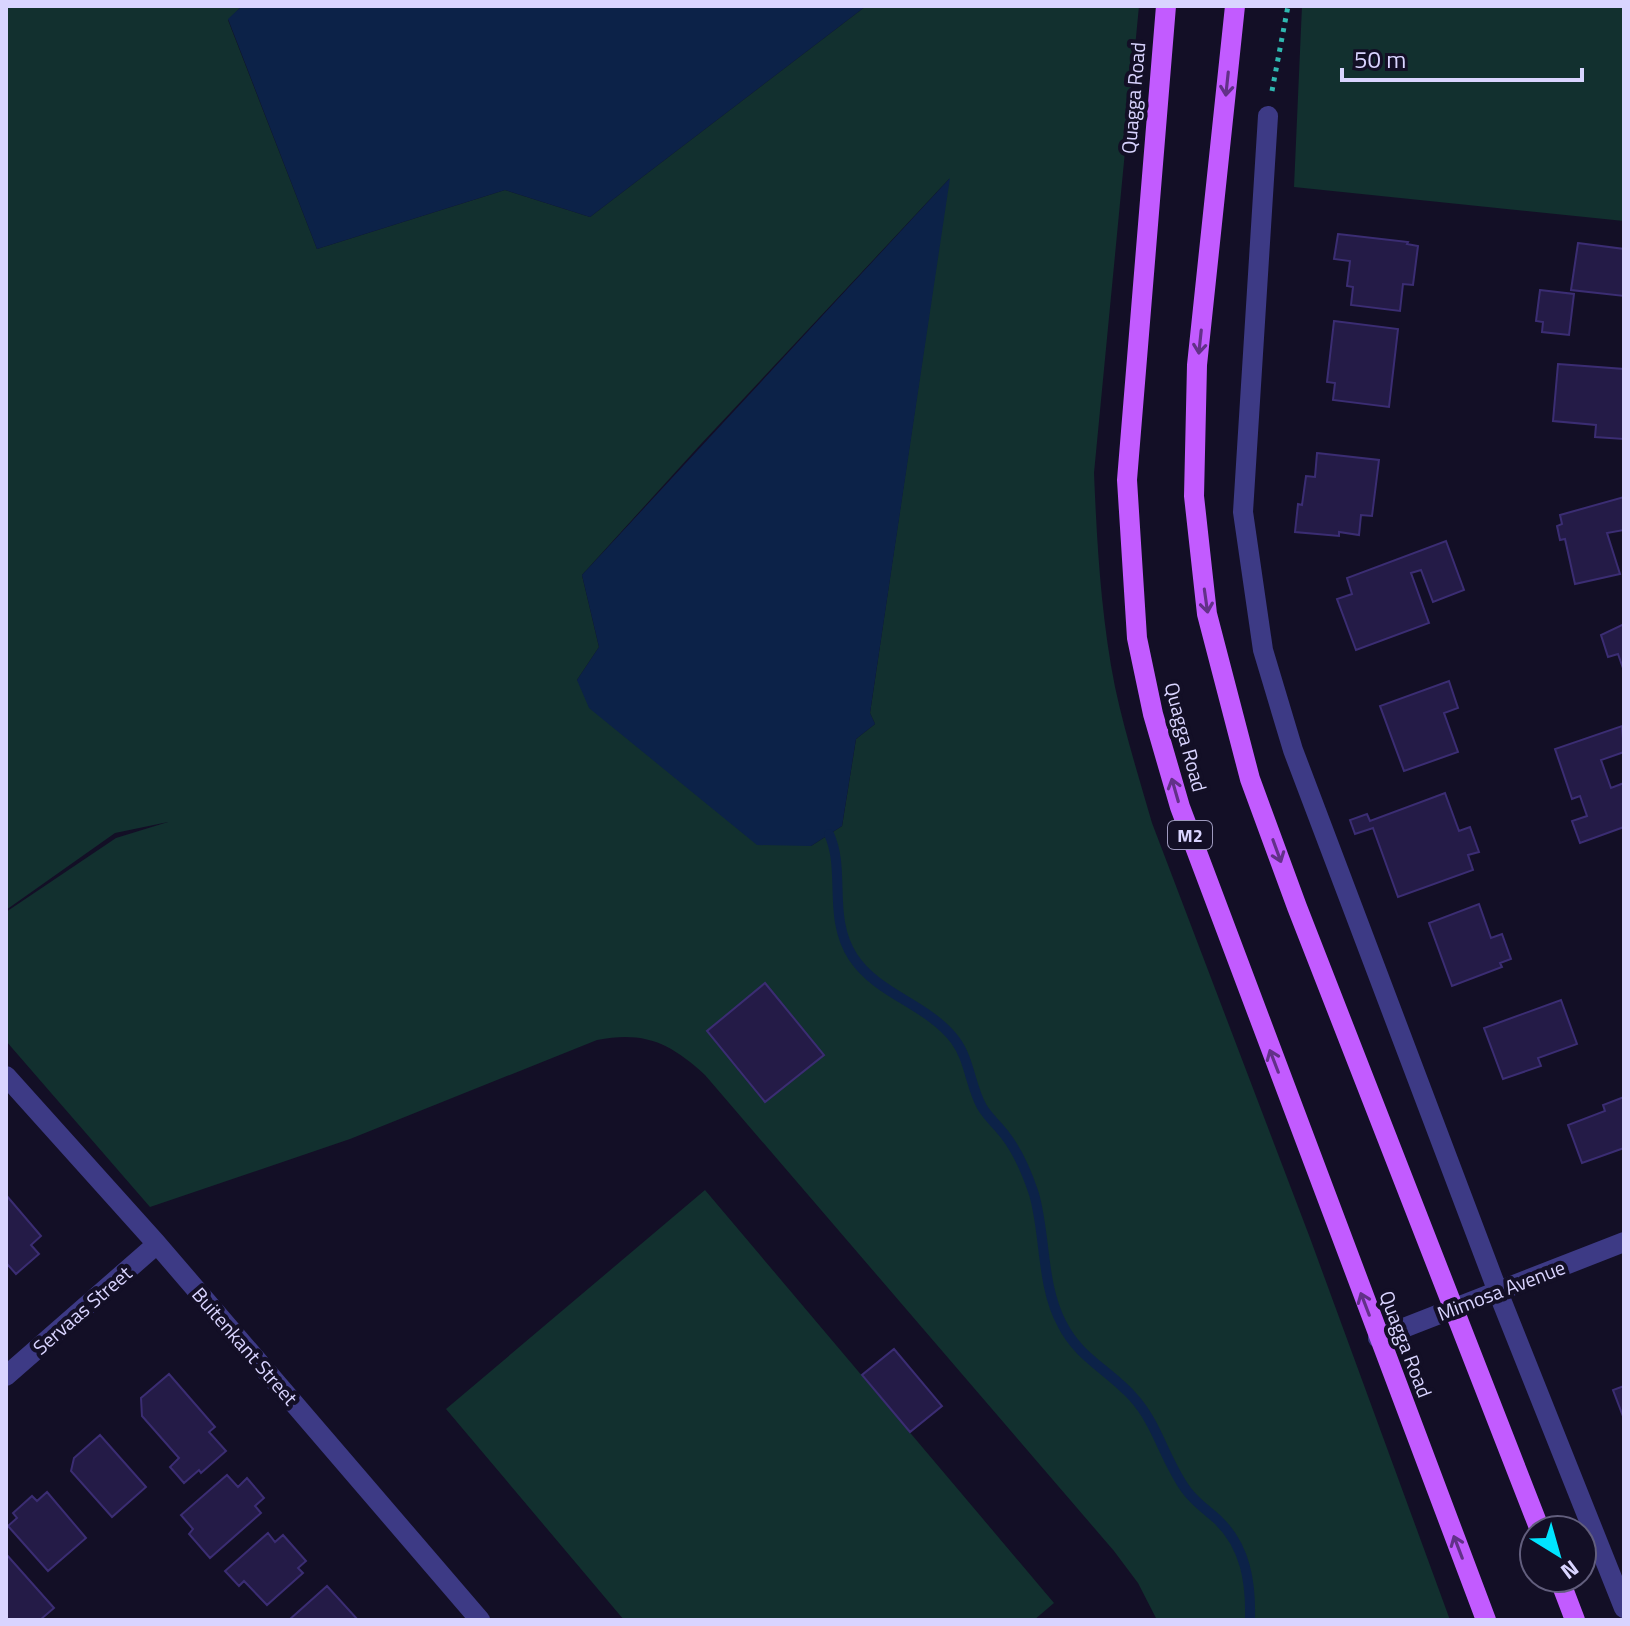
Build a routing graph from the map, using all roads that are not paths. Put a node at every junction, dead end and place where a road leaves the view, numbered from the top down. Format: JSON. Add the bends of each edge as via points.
{"nodes":[{"id":1,"x":1166,"y":6,"type":"edge"},
{"id":2,"x":1235,"y":6,"type":"edge"},
{"id":3,"x":1268,"y":116,"type":"road end"},
{"id":4,"x":6,"y":1076,"type":"edge"},
{"id":5,"x":1624,"y":1242,"type":"edge"},
{"id":6,"x":157,"y":1244,"type":"junction"},
{"id":7,"x":1498,"y":1292,"type":"junction"},
{"id":8,"x":1454,"y":1308,"type":"junction"},
{"id":9,"x":1378,"y":1338,"type":"junction"},
{"id":10,"x":6,"y":1376,"type":"edge"},
{"id":11,"x":1534,"y":1514,"type":"edge"},
{"id":12,"x":1565,"y":1594,"type":"edge"},
{"id":13,"x":1624,"y":1608,"type":"edge"},
{"id":14,"x":480,"y":1620,"type":"edge"},
{"id":15,"x":1486,"y":1620,"type":"edge"},
{"id":16,"x":1575,"y":1620,"type":"edge"}],
"edges":[{"from":9,"to":1,"type":"main road","name":"Quagga Road","number":"M2","one_way":true,"via":[[1180,807],[1137,638],[1127,480]]},
{"from":2,"to":8,"type":"main road","one_way":true,"via":[[1197,365],[1194,496],[1207,614],[1250,779]]},
{"from":3,"to":7,"type":"street","via":[[1243,512],[1263,650],[1293,750]]},
{"from":4,"to":6,"type":"street","name":"Buitenkant Street"},
{"from":5,"to":7,"type":"street","name":"Mimosa Avenue"},
{"from":6,"to":10,"type":"street","name":"Servaas Street"},
{"from":6,"to":14,"type":"street","name":"Buitenkant Street"},
{"from":7,"to":8,"type":"street","name":"Mimosa Avenue"},
{"from":7,"to":13,"type":"street"},
{"from":8,"to":9,"type":"street","name":"Mimosa Avenue"},
{"from":8,"to":11,"type":"main road"},
{"from":15,"to":9,"type":"main road","name":"Quagga Road","number":"M2","one_way":true},
{"from":12,"to":16,"type":"main road"}]}
